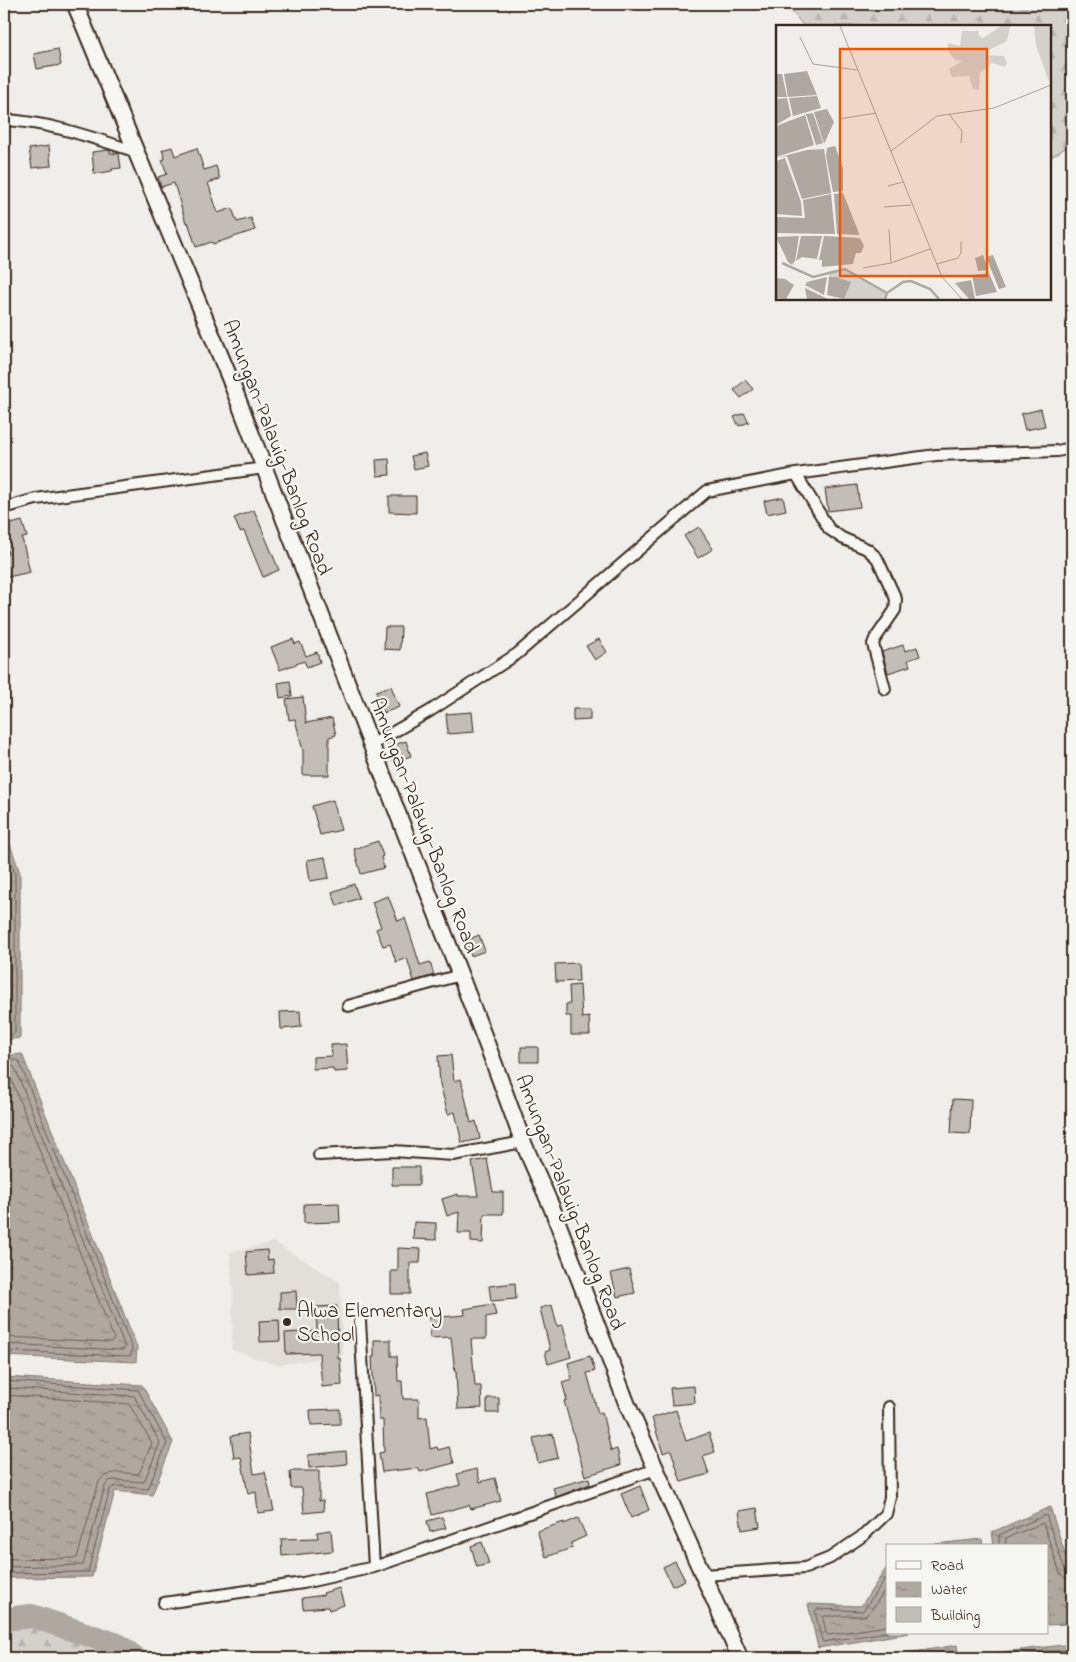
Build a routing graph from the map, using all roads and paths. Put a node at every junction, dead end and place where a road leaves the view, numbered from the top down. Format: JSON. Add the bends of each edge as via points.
{"nodes":[{"id":1,"x":76,"y":4,"type":"edge"},
{"id":2,"x":4,"y":120,"type":"edge"},
{"id":3,"x":136,"y":152,"type":"junction"},
{"id":4,"x":1072,"y":448,"type":"edge"},
{"id":5,"x":264,"y":468,"type":"junction"},
{"id":6,"x":796,"y":474,"type":"junction"},
{"id":7,"x":4,"y":508,"type":"edge"},
{"id":8,"x":885,"y":689,"type":"dead end"},
{"id":9,"x":371,"y":745,"type":"junction"},
{"id":10,"x":460,"y":975,"type":"junction"},
{"id":11,"x":348,"y":1006,"type":"dead end"},
{"id":12,"x":523,"y":1142,"type":"junction"},
{"id":13,"x":319,"y":1154,"type":"dead end"},
{"id":14,"x":360,"y":1321,"type":"dead end"},
{"id":15,"x":889,"y":1407,"type":"dead end"},
{"id":16,"x":656,"y":1469,"type":"junction"},
{"id":17,"x":374,"y":1567,"type":"junction"},
{"id":18,"x":703,"y":1575,"type":"junction"},
{"id":19,"x":164,"y":1603,"type":"dead end"},
{"id":20,"x":740,"y":1658,"type":"edge"}],
"edges":[{"from":1,"to":3,"type":"main road","name":"Amungan-Palauig-Banlog Road"},
{"from":2,"to":3,"type":"street","via":[[74,132]]},
{"from":3,"to":5,"type":"main road","name":"Amungan-Palauig-Banlog Road"},
{"from":4,"to":6,"type":"street","via":[[936,455]]},
{"from":5,"to":7,"type":"street","via":[[36,499]]},
{"from":5,"to":9,"type":"main road","name":"Amungan-Palauig-Banlog Road"},
{"from":6,"to":8,"type":"street","via":[[829,529],[867,549],[877,558],[896,599],[895,610],[873,644]]},
{"from":6,"to":9,"type":"street","via":[[707,492],[517,654]]},
{"from":9,"to":10,"type":"main road","name":"Amungan-Palauig-Banlog Road"},
{"from":10,"to":11,"type":"street"},
{"from":10,"to":12,"type":"main road","name":"Amungan-Palauig-Banlog Road"},
{"from":12,"to":13,"type":"street","via":[[452,1156],[393,1151]]},
{"from":12,"to":16,"type":"main road","name":"Amungan-Palauig-Banlog Road"},
{"from":14,"to":17,"type":"street"},
{"from":15,"to":18,"type":"street","via":[[890,1498],[886,1514],[864,1536],[830,1558],[805,1568]]},
{"from":16,"to":17,"type":"street"},
{"from":16,"to":18,"type":"main road","name":"Amungan-Palauig-Banlog Road"},
{"from":17,"to":19,"type":"street","via":[[303,1583]]},
{"from":18,"to":20,"type":"main road","name":"Amungan-Palauig-Banlog Road"}]}
